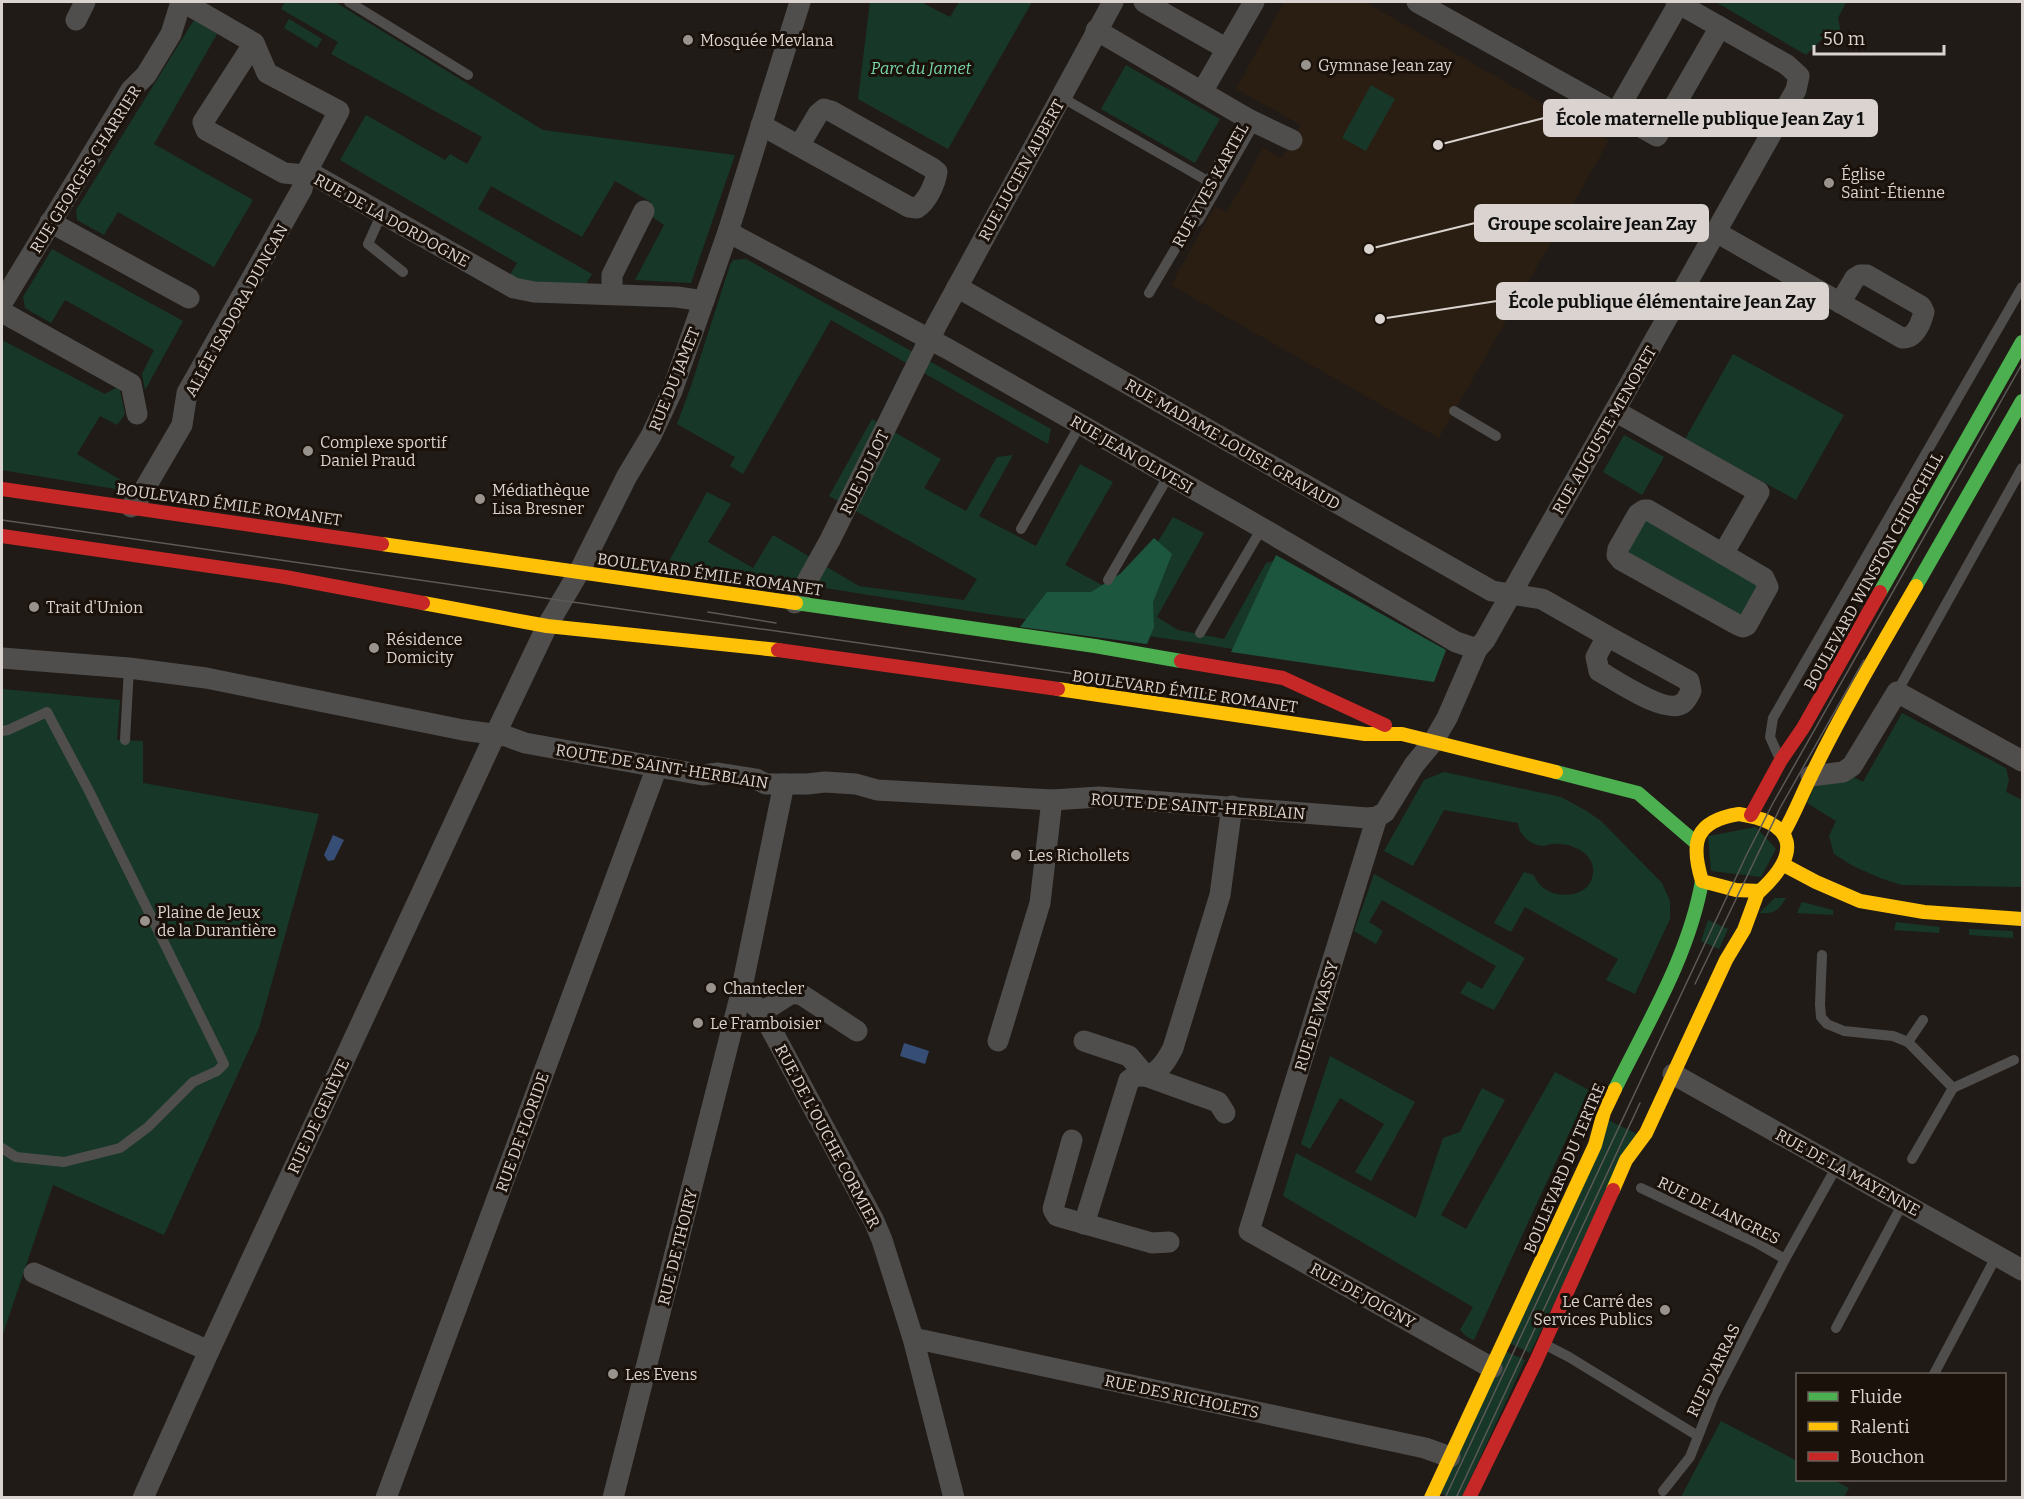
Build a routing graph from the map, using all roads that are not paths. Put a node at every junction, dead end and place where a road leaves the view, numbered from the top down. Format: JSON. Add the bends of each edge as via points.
{"nodes":[{"id":1,"x":182,"y":2,"type":"edge"},
{"id":2,"x":349,"y":2,"type":"edge"},
{"id":3,"x":800,"y":2,"type":"edge"},
{"id":4,"x":1113,"y":2,"type":"edge"},
{"id":5,"x":1144,"y":2,"type":"edge"},
{"id":6,"x":1254,"y":2,"type":"edge"},
{"id":7,"x":1417,"y":2,"type":"edge"},
{"id":8,"x":1677,"y":2,"type":"edge"},
{"id":9,"x":1720,"y":27,"type":"junction"},
{"id":10,"x":1096,"y":30,"type":"junction"},
{"id":11,"x":254,"y":43,"type":"junction"},
{"id":12,"x":1227,"y":49,"type":"junction"},
{"id":13,"x":468,"y":75,"type":"dead end"},
{"id":14,"x":1203,"y":92,"type":"junction"},
{"id":15,"x":1061,"y":97,"type":"junction"},
{"id":16,"x":1616,"y":113,"type":"junction"},
{"id":17,"x":1250,"y":120,"type":"junction"},
{"id":18,"x":761,"y":125,"type":"junction"},
{"id":19,"x":1292,"y":140,"type":"dead end"},
{"id":20,"x":799,"y":146,"type":"junction"},
{"id":21,"x":305,"y":175,"type":"junction"},
{"id":22,"x":1213,"y":184,"type":"junction"},
{"id":23,"x":644,"y":211,"type":"dead end"},
{"id":24,"x":382,"y":213,"type":"junction"},
{"id":25,"x":1194,"y":217,"type":"joint"},
{"id":26,"x":50,"y":222,"type":"junction"},
{"id":27,"x":728,"y":232,"type":"junction"},
{"id":28,"x":1716,"y":232,"type":"junction"},
{"id":29,"x":403,"y":272,"type":"dead end"},
{"id":30,"x":957,"y":287,"type":"junction"},
{"id":31,"x":2022,"y":287,"type":"edge"},
{"id":32,"x":1149,"y":292,"type":"dead end"},
{"id":33,"x":612,"y":294,"type":"junction"},
{"id":34,"x":189,"y":298,"type":"dead end"},
{"id":35,"x":704,"y":301,"type":"junction"},
{"id":36,"x":2,"y":303,"type":"edge"},
{"id":37,"x":1840,"y":303,"type":"dead end"},
{"id":38,"x":2,"y":312,"type":"edge"},
{"id":39,"x":929,"y":339,"type":"junction"},
{"id":40,"x":2022,"y":342,"type":"edge"},
{"id":41,"x":2022,"y":400,"type":"edge"},
{"id":42,"x":1454,"y":411,"type":"dead end"},
{"id":43,"x":1615,"y":411,"type":"junction"},
{"id":44,"x":137,"y":414,"type":"dead end"},
{"id":45,"x":1080,"y":425,"type":"junction"},
{"id":46,"x":1496,"y":436,"type":"dead end"},
{"id":47,"x":2022,"y":468,"type":"edge"},
{"id":48,"x":1169,"y":475,"type":"junction"},
{"id":49,"x":2,"y":489,"type":"edge"},
{"id":50,"x":131,"y":507,"type":"junction"},
{"id":51,"x":1262,"y":528,"type":"junction"},
{"id":52,"x":1021,"y":529,"type":"dead end"},
{"id":53,"x":2,"y":536,"type":"edge"},
{"id":54,"x":1723,"y":554,"type":"junction"},
{"id":55,"x":579,"y":572,"type":"junction"},
{"id":56,"x":1108,"y":580,"type":"dead end"},
{"id":57,"x":1511,"y":594,"type":"junction"},
{"id":58,"x":795,"y":603,"type":"junction"},
{"id":59,"x":547,"y":626,"type":"junction"},
{"id":60,"x":1200,"y":633,"type":"dead end"},
{"id":61,"x":1607,"y":636,"type":"dead end"},
{"id":62,"x":1477,"y":649,"type":"junction"},
{"id":63,"x":2,"y":657,"type":"edge"},
{"id":64,"x":129,"y":668,"type":"junction"},
{"id":65,"x":1896,"y":692,"type":"junction"},
{"id":66,"x":2,"y":731,"type":"edge"},
{"id":67,"x":1402,"y":734,"type":"junction"},
{"id":68,"x":495,"y":735,"type":"junction"},
{"id":69,"x":125,"y":740,"type":"dead end"},
{"id":70,"x":1433,"y":742,"type":"junction"},
{"id":71,"x":1781,"y":760,"type":"junction"},
{"id":72,"x":2022,"y":760,"type":"edge"},
{"id":73,"x":657,"y":767,"type":"junction"},
{"id":74,"x":1811,"y":776,"type":"junction"},
{"id":75,"x":784,"y":784,"type":"junction"},
{"id":76,"x":1052,"y":800,"type":"junction"},
{"id":77,"x":1232,"y":806,"type":"junction"},
{"id":78,"x":1751,"y":815,"type":"junction"},
{"id":79,"x":1377,"y":817,"type":"junction"},
{"id":80,"x":1784,"y":832,"type":"junction"},
{"id":81,"x":1695,"y":842,"type":"junction"},
{"id":82,"x":1784,"y":865,"type":"junction"},
{"id":83,"x":1702,"y":881,"type":"junction"},
{"id":84,"x":1758,"y":892,"type":"junction"},
{"id":85,"x":2022,"y":919,"type":"edge"},
{"id":86,"x":1822,"y":954,"type":"dead end"},
{"id":87,"x":740,"y":997,"type":"junction"},
{"id":88,"x":762,"y":1012,"type":"junction"},
{"id":89,"x":1923,"y":1020,"type":"dead end"},
{"id":90,"x":857,"y":1031,"type":"dead end"},
{"id":91,"x":998,"y":1041,"type":"dead end"},
{"id":92,"x":1084,"y":1041,"type":"dead end"},
{"id":93,"x":1908,"y":1042,"type":"junction"},
{"id":94,"x":2013,"y":1060,"type":"dead end"},
{"id":95,"x":1673,"y":1074,"type":"junction"},
{"id":96,"x":1146,"y":1076,"type":"junction"},
{"id":97,"x":1953,"y":1088,"type":"junction"},
{"id":98,"x":1225,"y":1113,"type":"dead end"},
{"id":99,"x":1072,"y":1140,"type":"dead end"},
{"id":100,"x":2,"y":1148,"type":"edge"},
{"id":101,"x":1912,"y":1159,"type":"dead end"},
{"id":102,"x":1837,"y":1166,"type":"junction"},
{"id":103,"x":1641,"y":1188,"type":"dead end"},
{"id":104,"x":1903,"y":1203,"type":"junction"},
{"id":105,"x":1254,"y":1215,"type":"joint"},
{"id":106,"x":1084,"y":1224,"type":"junction"},
{"id":107,"x":1169,"y":1242,"type":"dead end"},
{"id":108,"x":1996,"y":1255,"type":"junction"},
{"id":109,"x":1785,"y":1259,"type":"junction"},
{"id":110,"x":2022,"y":1270,"type":"edge"},
{"id":111,"x":34,"y":1273,"type":"dead end"},
{"id":112,"x":1836,"y":1328,"type":"dead end"},
{"id":113,"x":913,"y":1338,"type":"junction"},
{"id":114,"x":1543,"y":1344,"type":"junction"},
{"id":115,"x":209,"y":1351,"type":"junction"},
{"id":116,"x":1492,"y":1368,"type":"junction"},
{"id":117,"x":1935,"y":1373,"type":"edge"},
{"id":118,"x":1698,"y":1436,"type":"junction"},
{"id":119,"x":1450,"y":1457,"type":"junction"},
{"id":120,"x":1663,"y":1491,"type":"dead end"},
{"id":121,"x":143,"y":1497,"type":"edge"},
{"id":122,"x":386,"y":1497,"type":"edge"},
{"id":123,"x":613,"y":1497,"type":"edge"},
{"id":124,"x":954,"y":1497,"type":"edge"},
{"id":125,"x":1431,"y":1497,"type":"edge"},
{"id":126,"x":1469,"y":1497,"type":"edge"}],
"edges":[{"from":1,"to":11,"type":"street"},
{"from":1,"to":26,"type":"street","name":"RUE GEORGES CHARRIER","via":[[171,34],[146,75],[131,90]]},
{"from":2,"to":13,"type":"lane"},
{"from":3,"to":18,"type":"street","name":"RUE DU JAMET"},
{"from":4,"to":10,"type":"street","name":"RUE LUCIEN AUBERT"},
{"from":5,"to":12,"type":"street"},
{"from":6,"to":12,"type":"street"},
{"from":7,"to":16,"type":"street"},
{"from":8,"to":9,"type":"street"},
{"from":8,"to":16,"type":"street"},
{"from":9,"to":16,"type":"street","via":[[1657,136]]},
{"from":9,"to":28,"type":"street","name":"RUE AUGUSTE MENORET","via":[[1787,65],[1799,76],[1796,90]]},
{"from":10,"to":14,"type":"street","name":"RUE YVES KARTEL"},
{"from":10,"to":15,"type":"street","name":"RUE LUCIEN AUBERT"},
{"from":11,"to":21,"type":"street","name":"RUE DE LA DORDOGNE","via":[[267,73],[339,111]]},
{"from":11,"to":21,"type":"street","via":[[203,122],[206,130],[284,173]]},
{"from":12,"to":14,"type":"street"},
{"from":14,"to":17,"type":"street","name":"RUE YVES KARTEL"},
{"from":15,"to":22,"type":"lane"},
{"from":15,"to":30,"type":"street","name":"RUE LUCIEN AUBERT"},
{"from":17,"to":19,"type":"street"},
{"from":17,"to":22,"type":"street","name":"RUE YVES KARTEL"},
{"from":18,"to":20,"type":"street"},
{"from":18,"to":27,"type":"street","name":"RUE DU JAMET"},
{"from":20,"to":20,"type":"street","via":[[909,207],[923,204],[936,180],[937,172],[932,168],[824,109]]},
{"from":21,"to":24,"type":"street","name":"RUE DE LA DORDOGNE","via":[[314,175]]},
{"from":21,"to":50,"type":"street","name":"ALLÉE ISADORA DUNCAN","via":[[302,189],[187,393],[182,425]]},
{"from":22,"to":25,"type":"street","name":"RUE YVES KARTEL"},
{"from":23,"to":33,"type":"street","via":[[612,275]]},
{"from":24,"to":29,"type":"lane","via":[[368,244]]},
{"from":24,"to":33,"type":"street","name":"RUE DE LA DORDOGNE","via":[[514,288]]},
{"from":25,"to":32,"type":"lane","name":"RUE YVES KARTEL"},
{"from":26,"to":34,"type":"street"},
{"from":26,"to":36,"type":"street","name":"RUE GEORGES CHARRIER"},
{"from":27,"to":35,"type":"street","name":"RUE DU JAMET"},
{"from":27,"to":39,"type":"street","name":"RUE JEAN OLIVESI"},
{"from":28,"to":37,"type":"street"},
{"from":28,"to":43,"type":"street","name":"RUE AUGUSTE MENORET"},
{"from":30,"to":39,"type":"street","name":"RUE LUCIEN AUBERT"},
{"from":30,"to":57,"type":"street","name":"RUE MADAME LOUISE GRAVAUD","via":[[1492,591]]},
{"from":31,"to":71,"type":"lane","via":[[1773,718],[1770,737]]},
{"from":33,"to":35,"type":"street","name":"RUE DE LA DORDOGNE"},
{"from":35,"to":55,"type":"street","name":"RUE DU JAMET","via":[[672,391]]},
{"from":38,"to":44,"type":"street","via":[[131,384]]},
{"from":39,"to":45,"type":"street","name":"RUE JEAN OLIVESI"},
{"from":39,"to":58,"type":"street","name":"RUE DU LOT"},
{"from":40,"to":71,"type":"main road","name":"BOULEVARD WINSTON CHURCHILL","via":[[1803,728]]},
{"from":41,"to":74,"type":"main road"},
{"from":42,"to":46,"type":"lane"},
{"from":43,"to":54,"type":"street","via":[[1758,492]]},
{"from":43,"to":57,"type":"street","name":"RUE AUGUSTE MENORET"},
{"from":45,"to":48,"type":"street","name":"RUE JEAN OLIVESI"},
{"from":45,"to":52,"type":"lane"},
{"from":47,"to":65,"type":"lane"},
{"from":48,"to":51,"type":"street","name":"RUE JEAN OLIVESI"},
{"from":48,"to":56,"type":"lane"},
{"from":49,"to":50,"type":"main road","name":"BOULEVARD ÉMILE ROMANET"},
{"from":50,"to":55,"type":"main road","name":"BOULEVARD ÉMILE ROMANET"},
{"from":51,"to":60,"type":"lane"},
{"from":51,"to":62,"type":"street","name":"RUE JEAN OLIVESI","via":[[1456,642]]},
{"from":53,"to":59,"type":"main road","name":"BOULEVARD ÉMILE ROMANET","via":[[285,577]]},
{"from":54,"to":54,"type":"street","via":[[1767,582],[1768,587],[1743,627],[1617,555],[1638,514],[1648,510]]},
{"from":55,"to":58,"type":"main road","name":"BOULEVARD ÉMILE ROMANET"},
{"from":55,"to":59,"type":"street","name":"RUE DU JAMET"},
{"from":57,"to":61,"type":"street","name":"RUE MADAME LOUISE GRAVAUD","via":[[1542,599]]},
{"from":57,"to":62,"type":"street"},
{"from":58,"to":67,"type":"main road","name":"BOULEVARD ÉMILE ROMANET","via":[[1268,674]]},
{"from":59,"to":67,"type":"main road","name":"BOULEVARD ÉMILE ROMANET","via":[[810,653],[1365,734]]},
{"from":59,"to":68,"type":"street","name":"RUE DU JAMET"},
{"from":62,"to":70,"type":"street"},
{"from":63,"to":64,"type":"street","name":"ROUTE DE SAINT-HERBLAIN"},
{"from":64,"to":68,"type":"street","name":"ROUTE DE SAINT-HERBLAIN","via":[[206,678]]},
{"from":64,"to":69,"type":"lane"},
{"from":65,"to":72,"type":"street"},
{"from":65,"to":74,"type":"street","via":[[1852,766],[1843,772]]},
{"from":66,"to":100,"type":"lane","via":[[47,712],[224,1064],[193,1082],[148,1127],[120,1148],[64,1162],[16,1157]]},
{"from":67,"to":70,"type":"main road","name":"BOULEVARD ÉMILE ROMANET"},
{"from":68,"to":73,"type":"street","name":"ROUTE DE SAINT-HERBLAIN"},
{"from":68,"to":115,"type":"street","name":"RUE DE GENÈVE"},
{"from":70,"to":79,"type":"street","via":[[1385,812]]},
{"from":70,"to":81,"type":"main road","name":"BOULEVARD ÉMILE ROMANET","via":[[1638,793]]},
{"from":71,"to":78,"type":"main road","name":"BOULEVARD WINSTON CHURCHILL"},
{"from":73,"to":75,"type":"street","name":"ROUTE DE SAINT-HERBLAIN"},
{"from":73,"to":122,"type":"street","name":"RUE DE FLORIDE"},
{"from":74,"to":80,"type":"main road"},
{"from":75,"to":76,"type":"street","name":"ROUTE DE SAINT-HERBLAIN","via":[[825,782],[877,790]]},
{"from":75,"to":87,"type":"street"},
{"from":76,"to":77,"type":"street","name":"ROUTE DE SAINT-HERBLAIN","via":[[1099,797]]},
{"from":76,"to":91,"type":"street","via":[[1040,903]]},
{"from":77,"to":79,"type":"street","name":"ROUTE DE SAINT-HERBLAIN"},
{"from":77,"to":96,"type":"street","via":[[1220,895],[1173,1048],[1163,1065]]},
{"from":78,"to":80,"type":"main road"},
{"from":78,"to":81,"type":"main road","via":[[1720,817],[1709,823]]},
{"from":79,"to":105,"type":"street","name":"RUE DE WASSY"},
{"from":80,"to":82,"type":"main road"},
{"from":81,"to":83,"type":"main road","via":[[1695,865]]},
{"from":82,"to":84,"type":"main road"},
{"from":82,"to":85,"type":"main road","via":[[1860,901],[1924,912]]},
{"from":83,"to":84,"type":"main road"},
{"from":83,"to":116,"type":"main road","name":"BOULEVARD DU TERTRE","via":[[1687,941],[1604,1112],[1590,1156]]},
{"from":84,"to":95,"type":"main road","via":[[1744,930]]},
{"from":86,"to":93,"type":"lane","via":[[1820,1004],[1821,1017],[1827,1024],[1844,1031],[1893,1036]]},
{"from":87,"to":88,"type":"street","name":"RUE DE L'OUCHE CORMIER","via":[[747,998]]},
{"from":87,"to":123,"type":"street","name":"RUE DE THOIRY"},
{"from":88,"to":90,"type":"street","via":[[792,993],[802,995]]},
{"from":88,"to":113,"type":"street","name":"RUE DE L'OUCHE CORMIER","via":[[874,1221]]},
{"from":89,"to":93,"type":"lane"},
{"from":92,"to":96,"type":"street","via":[[1129,1056]]},
{"from":93,"to":97,"type":"lane"},
{"from":94,"to":97,"type":"lane"},
{"from":95,"to":102,"type":"street","name":"RUE DE LA MAYENNE"},
{"from":95,"to":114,"type":"main road","via":[[1646,1133],[1626,1160]]},
{"from":96,"to":98,"type":"street","via":[[1218,1102]]},
{"from":96,"to":106,"type":"street","via":[[1137,1075],[1129,1080]]},
{"from":97,"to":101,"type":"lane"},
{"from":99,"to":106,"type":"street","via":[[1053,1209],[1057,1216]]},
{"from":102,"to":104,"type":"street","name":"RUE DE LA MAYENNE"},
{"from":102,"to":109,"type":"lane","name":"RUE DE LANGRES"},
{"from":103,"to":109,"type":"lane","name":"RUE DE LANGRES"},
{"from":104,"to":108,"type":"street","name":"RUE DE LA MAYENNE"},
{"from":104,"to":112,"type":"lane"},
{"from":105,"to":116,"type":"street","name":"RUE DE JOIGNY","via":[[1249,1231]]},
{"from":106,"to":107,"type":"street","via":[[1152,1243]]},
{"from":108,"to":110,"type":"street","name":"RUE DE LA MAYENNE"},
{"from":108,"to":117,"type":"lane"},
{"from":109,"to":118,"type":"lane","name":"RUE D'ARRAS","via":[[1714,1396]]},
{"from":111,"to":115,"type":"street"},
{"from":113,"to":119,"type":"street","name":"RUE DES RICHOLETS"},
{"from":113,"to":124,"type":"street","name":"RUE DE L'OUCHE CORMIER"},
{"from":114,"to":118,"type":"lane"},
{"from":114,"to":126,"type":"main road"},
{"from":115,"to":121,"type":"street","name":"RUE DE GENÈVE"},
{"from":116,"to":119,"type":"main road","name":"BOULEVARD DU TERTRE"},
{"from":118,"to":120,"type":"lane","name":"RUE D'ARRAS","via":[[1690,1457]]},
{"from":119,"to":125,"type":"main road","name":"BOULEVARD DU TERTRE"}]}
